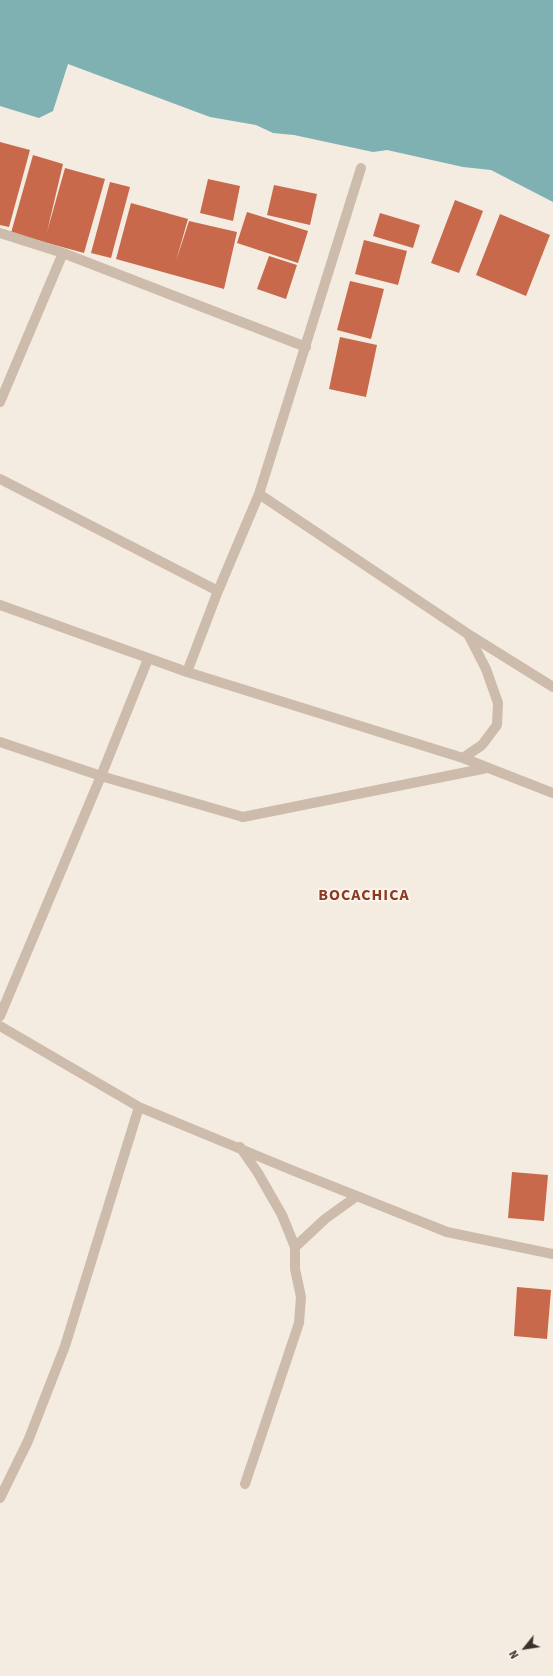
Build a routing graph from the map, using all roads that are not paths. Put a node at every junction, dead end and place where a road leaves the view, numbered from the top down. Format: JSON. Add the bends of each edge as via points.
{"nodes":[{"id":1,"x":361,"y":168,"type":"dead end"},
{"id":2,"x":0,"y":233,"type":"edge"},
{"id":3,"x":63,"y":253,"type":"junction"},
{"id":4,"x":306,"y":347,"type":"junction"},
{"id":5,"x":0,"y":402,"type":"edge"},
{"id":6,"x":0,"y":479,"type":"edge"},
{"id":7,"x":259,"y":494,"type":"junction"},
{"id":8,"x":218,"y":591,"type":"junction"},
{"id":9,"x":0,"y":605,"type":"edge"},
{"id":10,"x":468,"y":634,"type":"junction"},
{"id":11,"x":148,"y":659,"type":"junction"},
{"id":12,"x":187,"y":672,"type":"junction"},
{"id":13,"x":553,"y":687,"type":"edge"},
{"id":14,"x":0,"y":742,"type":"edge"},
{"id":15,"x":463,"y":758,"type":"junction"},
{"id":16,"x":487,"y":768,"type":"junction"},
{"id":17,"x":102,"y":776,"type":"junction"},
{"id":18,"x":553,"y":793,"type":"edge"},
{"id":19,"x":0,"y":1016,"type":"edge"},
{"id":20,"x":0,"y":1026,"type":"edge"},
{"id":21,"x":139,"y":1107,"type":"junction"},
{"id":22,"x":239,"y":1147,"type":"junction"},
{"id":23,"x":357,"y":1196,"type":"junction"},
{"id":24,"x":295,"y":1246,"type":"junction"},
{"id":25,"x":553,"y":1254,"type":"edge"},
{"id":26,"x":245,"y":1484,"type":"dead end"},
{"id":27,"x":0,"y":1498,"type":"edge"}],
"edges":[{"from":1,"to":4,"type":"street"},
{"from":2,"to":3,"type":"street"},
{"from":3,"to":4,"type":"street"},
{"from":3,"to":5,"type":"street"},
{"from":4,"to":7,"type":"street"},
{"from":6,"to":8,"type":"street"},
{"from":7,"to":8,"type":"street"},
{"from":7,"to":10,"type":"street"},
{"from":8,"to":12,"type":"street"},
{"from":9,"to":11,"type":"street"},
{"from":10,"to":13,"type":"street"},
{"from":10,"to":15,"type":"street","via":[[486,669],[498,703],[498,725],[482,745]]},
{"from":11,"to":12,"type":"street"},
{"from":11,"to":17,"type":"street"},
{"from":12,"to":15,"type":"street"},
{"from":14,"to":17,"type":"street"},
{"from":15,"to":16,"type":"street"},
{"from":16,"to":17,"type":"street","via":[[243,817]]},
{"from":16,"to":18,"type":"street"},
{"from":17,"to":19,"type":"street"},
{"from":20,"to":21,"type":"street"},
{"from":21,"to":22,"type":"street"},
{"from":21,"to":27,"type":"street","via":[[65,1346],[28,1441]]},
{"from":22,"to":23,"type":"street"},
{"from":22,"to":24,"type":"street","via":[[258,1173],[282,1215]]},
{"from":23,"to":24,"type":"street","via":[[325,1219]]},
{"from":23,"to":25,"type":"street","via":[[448,1232]]},
{"from":24,"to":26,"type":"street","via":[[295,1268],[301,1297],[299,1323]]}]}
